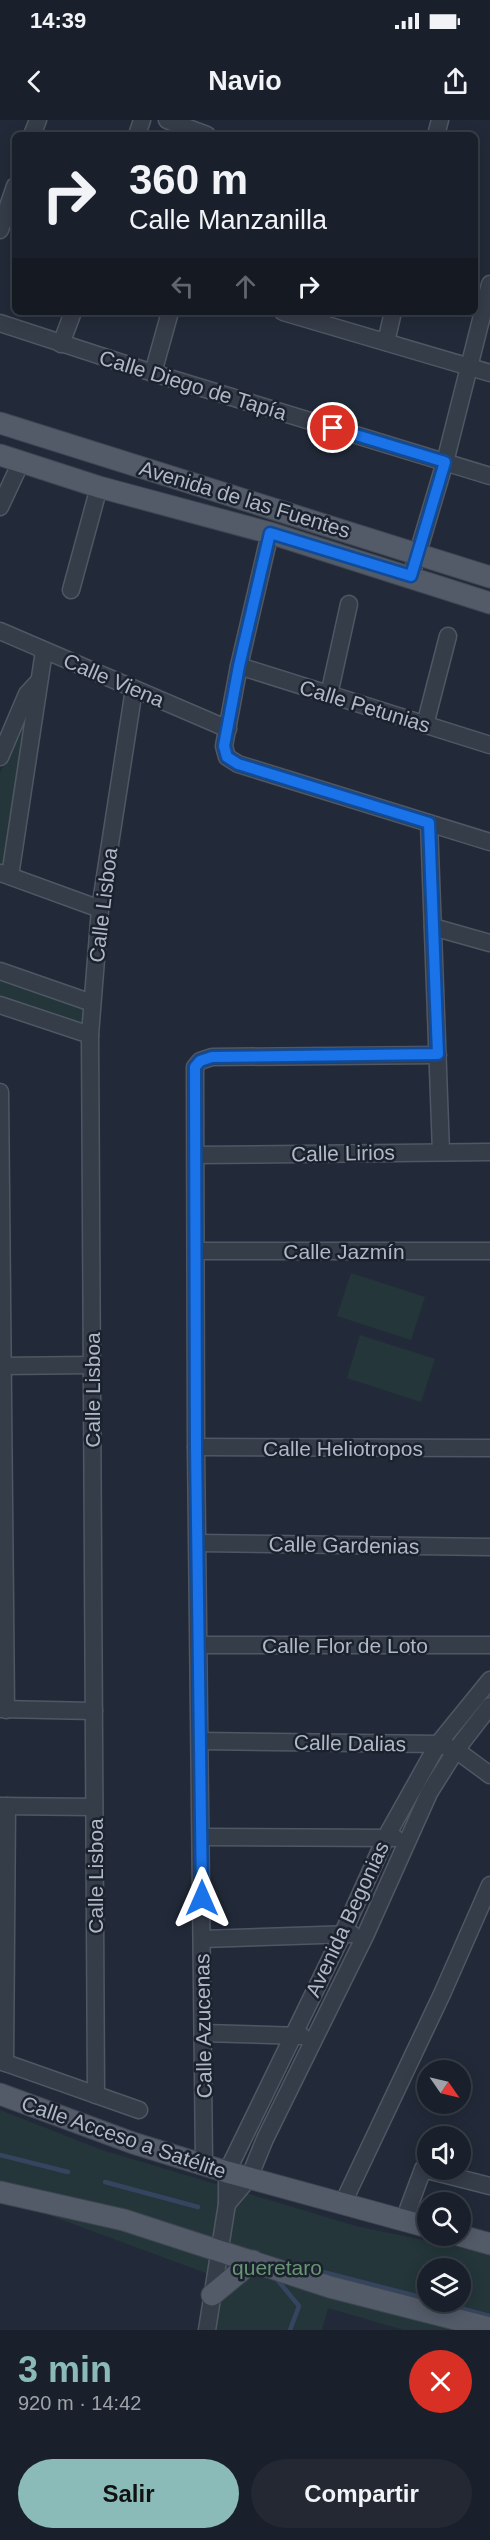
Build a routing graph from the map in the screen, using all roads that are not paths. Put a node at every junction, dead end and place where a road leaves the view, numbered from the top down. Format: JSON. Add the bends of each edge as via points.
{"nodes":[{"id":1,"x":167,"y":120,"type":"edge"},
{"id":2,"x":199,"y":132,"type":"edge"},
{"id":3,"x":12,"y":195,"type":"edge"},
{"id":4,"x":0,"y":230,"type":"edge"},
{"id":5,"x":490,"y":284,"type":"edge"},
{"id":6,"x":71,"y":315,"type":"edge"},
{"id":7,"x":169,"y":315,"type":"edge"},
{"id":8,"x":293,"y":315,"type":"edge"},
{"id":9,"x":392,"y":315,"type":"edge"},
{"id":10,"x":0,"y":323,"type":"edge"},
{"id":11,"x":386,"y":342,"type":"junction"},
{"id":12,"x":61,"y":344,"type":"junction"},
{"id":13,"x":468,"y":366,"type":"junction"},
{"id":14,"x":153,"y":373,"type":"junction"},
{"id":15,"x":490,"y":373,"type":"edge"},
{"id":16,"x":0,"y":423,"type":"edge"},
{"id":17,"x":0,"y":455,"type":"edge"},
{"id":18,"x":21,"y":462,"type":"junction"},
{"id":19,"x":445,"y":462,"type":"junction"},
{"id":20,"x":490,"y":476,"type":"edge"},
{"id":21,"x":99,"y":487,"type":"junction"},
{"id":22,"x":0,"y":507,"type":"edge"},
{"id":23,"x":270,"y":533,"type":"junction"},
{"id":24,"x":418,"y":553,"type":"junction"},
{"id":25,"x":411,"y":576,"type":"junction"},
{"id":26,"x":490,"y":577,"type":"edge"},
{"id":27,"x":71,"y":591,"type":"dead end"},
{"id":28,"x":490,"y":603,"type":"edge"},
{"id":29,"x":348,"y":604,"type":"dead end"},
{"id":30,"x":0,"y":631,"type":"edge"},
{"id":31,"x":448,"y":636,"type":"dead end"},
{"id":32,"x":44,"y":651,"type":"junction"},
{"id":33,"x":239,"y":666,"type":"junction"},
{"id":34,"x":40,"y":680,"type":"junction"},
{"id":35,"x":134,"y":689,"type":"junction"},
{"id":36,"x":329,"y":695,"type":"junction"},
{"id":37,"x":425,"y":725,"type":"junction"},
{"id":38,"x":228,"y":729,"type":"junction"},
{"id":39,"x":490,"y":745,"type":"edge"},
{"id":40,"x":0,"y":757,"type":"edge"},
{"id":41,"x":429,"y":823,"type":"junction"},
{"id":42,"x":490,"y":842,"type":"edge"},
{"id":43,"x":5,"y":874,"type":"edge"},
{"id":44,"x":100,"y":909,"type":"junction"},
{"id":45,"x":433,"y":927,"type":"junction"},
{"id":46,"x":490,"y":943,"type":"edge"},
{"id":47,"x":0,"y":971,"type":"edge"},
{"id":48,"x":92,"y":1003,"type":"junction"},
{"id":49,"x":0,"y":1005,"type":"edge"},
{"id":50,"x":90,"y":1035,"type":"junction"},
{"id":51,"x":438,"y":1054,"type":"junction"},
{"id":52,"x":0,"y":1092,"type":"edge"},
{"id":53,"x":0,"y":1102,"type":"edge"},
{"id":54,"x":441,"y":1152,"type":"junction"},
{"id":55,"x":490,"y":1152,"type":"edge"},
{"id":56,"x":196,"y":1155,"type":"junction"},
{"id":57,"x":197,"y":1251,"type":"junction"},
{"id":58,"x":490,"y":1251,"type":"edge"},
{"id":59,"x":1,"y":1272,"type":"edge"},
{"id":60,"x":92,"y":1365,"type":"junction"},
{"id":61,"x":2,"y":1366,"type":"edge"},
{"id":62,"x":196,"y":1447,"type":"junction"},
{"id":63,"x":490,"y":1448,"type":"edge"},
{"id":64,"x":2,"y":1464,"type":"edge"},
{"id":65,"x":198,"y":1543,"type":"junction"},
{"id":66,"x":490,"y":1547,"type":"edge"},
{"id":67,"x":3,"y":1613,"type":"edge"},
{"id":68,"x":200,"y":1645,"type":"junction"},
{"id":69,"x":490,"y":1645,"type":"edge"},
{"id":70,"x":490,"y":1680,"type":"edge"},
{"id":71,"x":490,"y":1706,"type":"edge"},
{"id":72,"x":3,"y":1709,"type":"edge"},
{"id":73,"x":94,"y":1711,"type":"junction"},
{"id":74,"x":201,"y":1741,"type":"junction"},
{"id":75,"x":438,"y":1744,"type":"junction"},
{"id":76,"x":456,"y":1750,"type":"junction"},
{"id":77,"x":490,"y":1775,"type":"edge"},
{"id":78,"x":4,"y":1806,"type":"edge"},
{"id":79,"x":94,"y":1807,"type":"junction"},
{"id":80,"x":201,"y":1837,"type":"junction"},
{"id":81,"x":386,"y":1837,"type":"junction"},
{"id":82,"x":408,"y":1841,"type":"junction"},
{"id":83,"x":490,"y":1885,"type":"edge"},
{"id":84,"x":343,"y":1933,"type":"junction"},
{"id":85,"x":365,"y":1936,"type":"junction"},
{"id":86,"x":202,"y":1939,"type":"junction"},
{"id":87,"x":203,"y":2032,"type":"junction"},
{"id":88,"x":292,"y":2035,"type":"junction"},
{"id":89,"x":315,"y":2036,"type":"junction"},
{"id":90,"x":2,"y":2062,"type":"edge"},
{"id":91,"x":0,"y":2094,"type":"edge"},
{"id":92,"x":96,"y":2095,"type":"junction"},
{"id":93,"x":139,"y":2110,"type":"dead end"},
{"id":94,"x":204,"y":2164,"type":"junction"},
{"id":95,"x":227,"y":2172,"type":"junction"},
{"id":96,"x":249,"y":2178,"type":"junction"},
{"id":97,"x":490,"y":2187,"type":"edge"},
{"id":98,"x":0,"y":2192,"type":"edge"},
{"id":99,"x":343,"y":2203,"type":"junction"},
{"id":100,"x":227,"y":2204,"type":"junction"},
{"id":101,"x":404,"y":2220,"type":"junction"},
{"id":102,"x":417,"y":2223,"type":"edge"},
{"id":103,"x":471,"y":2239,"type":"edge"},
{"id":104,"x":490,"y":2244,"type":"edge"},
{"id":105,"x":219,"y":2249,"type":"junction"},
{"id":106,"x":253,"y":2261,"type":"junction"},
{"id":107,"x":212,"y":2295,"type":"junction"},
{"id":108,"x":490,"y":2328,"type":"edge"},
{"id":109,"x":207,"y":2330,"type":"edge"}],
"edges":[{"from":1,"to":2,"type":"street"},
{"from":3,"to":4,"type":"street"},
{"from":5,"to":13,"type":"street"},
{"from":6,"to":12,"type":"street"},
{"from":7,"to":14,"type":"street"},
{"from":8,"to":11,"type":"street"},
{"from":9,"to":11,"type":"street"},
{"from":10,"to":12,"type":"street","name":"Calle Diego de Tapía"},
{"from":11,"to":13,"type":"street"},
{"from":12,"to":14,"type":"street","name":"Calle Diego de Tapía"},
{"from":13,"to":15,"type":"street"},
{"from":13,"to":19,"type":"street"},
{"from":14,"to":19,"type":"street","name":"Calle Diego de Tapía"},
{"from":16,"to":24,"type":"main road","name":"Avenida de las Fuentes"},
{"from":17,"to":18,"type":"main road","name":"Avenida de las Fuentes"},
{"from":18,"to":21,"type":"main road","name":"Avenida de las Fuentes"},
{"from":18,"to":22,"type":"street"},
{"from":19,"to":20,"type":"street","name":"Calle Diego de Tapía"},
{"from":19,"to":24,"type":"street"},
{"from":21,"to":23,"type":"main road","name":"Avenida de las Fuentes"},
{"from":21,"to":27,"type":"street"},
{"from":23,"to":25,"type":"main road","name":"Avenida de las Fuentes"},
{"from":23,"to":33,"type":"street"},
{"from":24,"to":25,"type":"street"},
{"from":24,"to":26,"type":"main road","name":"Avenida de las Fuentes"},
{"from":25,"to":28,"type":"main road","name":"Avenida de las Fuentes"},
{"from":29,"to":36,"type":"street"},
{"from":30,"to":32,"type":"street","name":"Calle Viena"},
{"from":31,"to":37,"type":"street"},
{"from":32,"to":34,"type":"street"},
{"from":32,"to":35,"type":"street","name":"Calle Viena"},
{"from":33,"to":36,"type":"street","name":"Calle Petunias"},
{"from":33,"to":38,"type":"street"},
{"from":34,"to":40,"type":"street","via":[[27,694]]},
{"from":34,"to":43,"type":"street"},
{"from":35,"to":38,"type":"street","name":"Calle Viena"},
{"from":35,"to":44,"type":"street","name":"Calle Lisboa"},
{"from":36,"to":37,"type":"street","name":"Calle Petunias"},
{"from":37,"to":39,"type":"street","name":"Calle Petunias"},
{"from":38,"to":41,"type":"street","via":[[224,746],[227,757],[238,764]]},
{"from":41,"to":42,"type":"street"},
{"from":41,"to":45,"type":"street"},
{"from":43,"to":44,"type":"street"},
{"from":44,"to":48,"type":"street","name":"Calle Lisboa"},
{"from":45,"to":46,"type":"street"},
{"from":45,"to":51,"type":"street"},
{"from":47,"to":48,"type":"street"},
{"from":48,"to":50,"type":"street","name":"Calle Lisboa"},
{"from":49,"to":50,"type":"street"},
{"from":50,"to":60,"type":"street","name":"Calle Lisboa"},
{"from":51,"to":54,"type":"street"},
{"from":51,"to":56,"type":"street","name":"Calle Azucenas","via":[[212,1057],[200,1061],[195,1067]]},
{"from":52,"to":53,"type":"street"},
{"from":53,"to":59,"type":"street"},
{"from":54,"to":55,"type":"street","name":"Calle Lirios"},
{"from":54,"to":56,"type":"street","name":"Calle Lirios"},
{"from":56,"to":57,"type":"street","name":"Calle Azucenas"},
{"from":57,"to":58,"type":"street","name":"Calle Jazmín"},
{"from":57,"to":62,"type":"street","name":"Calle Azucenas"},
{"from":59,"to":61,"type":"street"},
{"from":60,"to":61,"type":"street"},
{"from":60,"to":73,"type":"street","name":"Calle Lisboa"},
{"from":61,"to":64,"type":"street"},
{"from":62,"to":63,"type":"street","name":"Calle Heliotropos"},
{"from":62,"to":65,"type":"street","name":"Calle Azucenas"},
{"from":64,"to":67,"type":"street"},
{"from":65,"to":66,"type":"street","name":"Calle Gardenias"},
{"from":65,"to":68,"type":"street","name":"Calle Azucenas"},
{"from":67,"to":72,"type":"street"},
{"from":68,"to":69,"type":"street","name":"Calle Flor de Loto"},
{"from":68,"to":74,"type":"street","name":"Calle Azucenas"},
{"from":70,"to":75,"type":"street","name":"Avenida Begonias"},
{"from":71,"to":76,"type":"street","name":"Avenida Begonias"},
{"from":72,"to":73,"type":"street"},
{"from":73,"to":79,"type":"street","name":"Calle Lisboa"},
{"from":74,"to":75,"type":"street","name":"Calle Dalias"},
{"from":74,"to":80,"type":"street","name":"Calle Azucenas"},
{"from":75,"to":76,"type":"street","name":"Calle Dalias"},
{"from":75,"to":81,"type":"street","name":"Avenida Begonias"},
{"from":76,"to":77,"type":"street","name":"Calle Dalias"},
{"from":76,"to":82,"type":"street","name":"Avenida Begonias","via":[[429,1793]]},
{"from":78,"to":79,"type":"street"},
{"from":78,"to":90,"type":"street"},
{"from":79,"to":92,"type":"street","name":"Calle Lisboa"},
{"from":80,"to":81,"type":"street"},
{"from":80,"to":86,"type":"street","name":"Calle Azucenas"},
{"from":81,"to":82,"type":"street"},
{"from":81,"to":84,"type":"street","name":"Avenida Begonias"},
{"from":82,"to":85,"type":"street","name":"Avenida Begonias"},
{"from":83,"to":99,"type":"street"},
{"from":84,"to":85,"type":"street"},
{"from":84,"to":86,"type":"street"},
{"from":84,"to":88,"type":"street","name":"Avenida Begonias"},
{"from":85,"to":89,"type":"street","name":"Avenida Begonias"},
{"from":86,"to":87,"type":"street","name":"Calle Azucenas"},
{"from":87,"to":88,"type":"street"},
{"from":87,"to":94,"type":"street","name":"Calle Azucenas"},
{"from":88,"to":89,"type":"street"},
{"from":88,"to":95,"type":"street","name":"Avenida Begonias"},
{"from":89,"to":96,"type":"street","name":"Avenida Begonias"},
{"from":90,"to":92,"type":"street"},
{"from":91,"to":94,"type":"main road","name":"Calle Acceso a Satélite","via":[[133,2143]]},
{"from":92,"to":93,"type":"street"},
{"from":94,"to":95,"type":"main road","name":"Calle Acceso a Satélite"},
{"from":95,"to":96,"type":"main road","name":"Calle Acceso a Satélite"},
{"from":95,"to":100,"type":"street"},
{"from":96,"to":99,"type":"main road","name":"Calle Acceso a Satélite"},
{"from":96,"to":100,"type":"street","name":"Avenida Begonias"},
{"from":97,"to":101,"type":"street","via":[[423,2169]]},
{"from":98,"to":105,"type":"main road","via":[[124,2220]]},
{"from":99,"to":101,"type":"main road","name":"Calle Acceso a Satélite"},
{"from":100,"to":105,"type":"street"},
{"from":101,"to":102,"type":"main road","name":"Calle Acceso a Satélite"},
{"from":103,"to":104,"type":"main road"},
{"from":105,"to":106,"type":"main road"},
{"from":105,"to":107,"type":"street"},
{"from":106,"to":107,"type":"main road"},
{"from":106,"to":108,"type":"main road","via":[[330,2287]]},
{"from":107,"to":109,"type":"street"}]}
